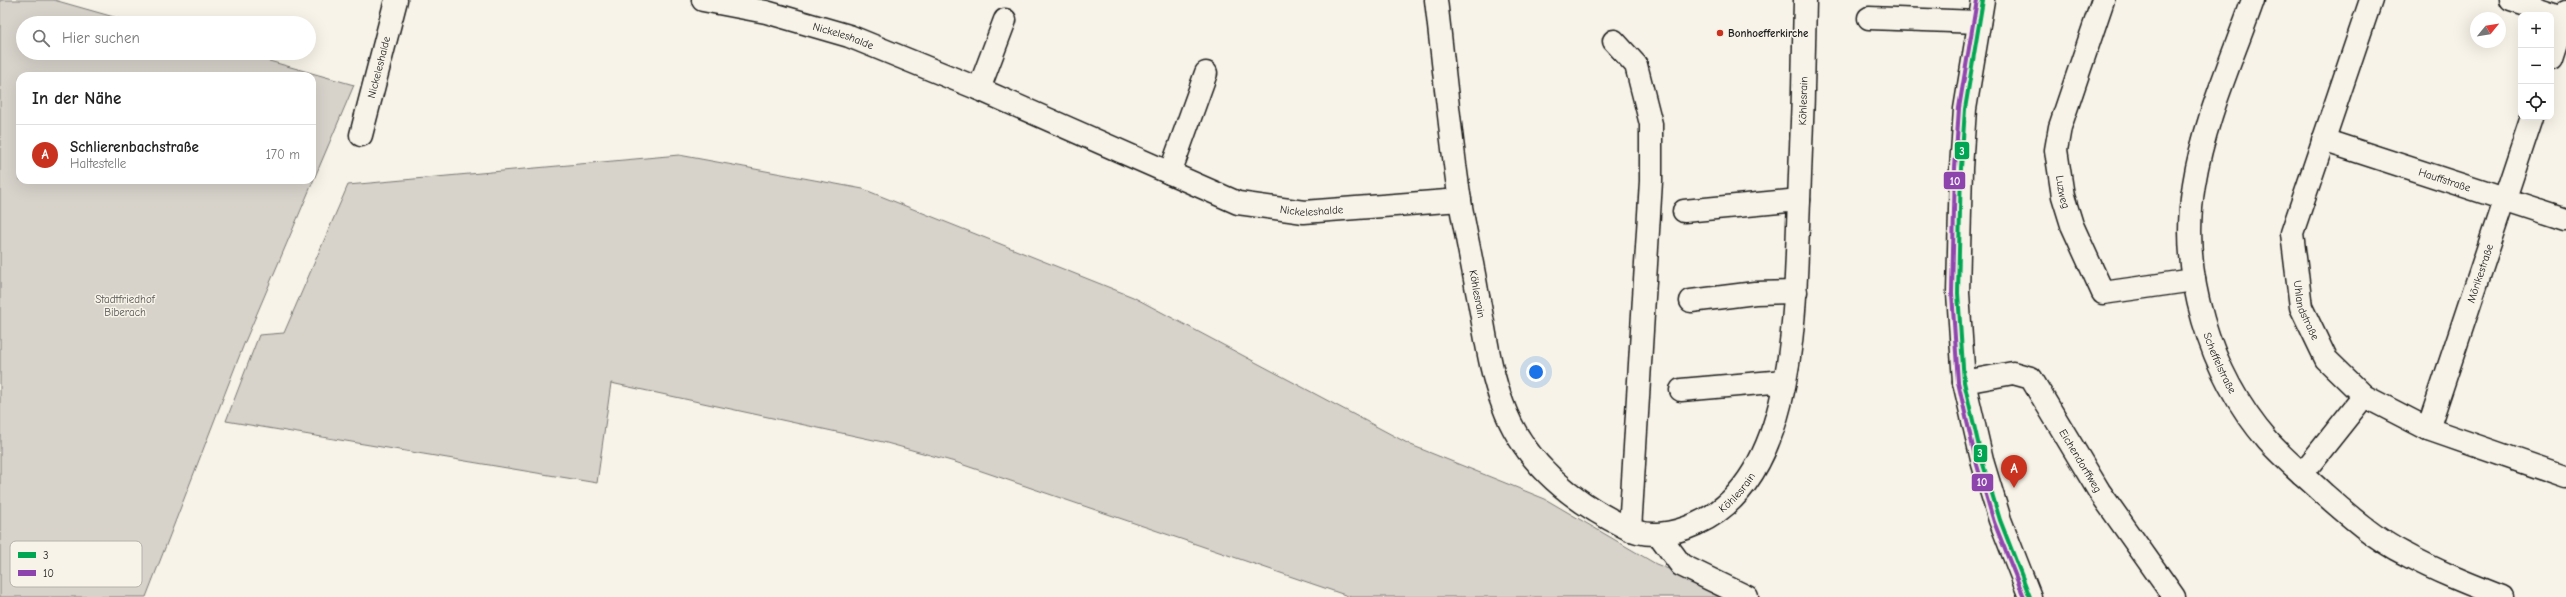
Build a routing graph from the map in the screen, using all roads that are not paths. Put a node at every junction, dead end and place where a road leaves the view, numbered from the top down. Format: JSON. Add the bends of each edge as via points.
{"nodes":[{"id":1,"x":396,"y":0,"type":"edge"},
{"id":2,"x":703,"y":0,"type":"edge"},
{"id":3,"x":1436,"y":0,"type":"edge"},
{"id":4,"x":1805,"y":0,"type":"edge"},
{"id":5,"x":1983,"y":0,"type":"edge"},
{"id":6,"x":2104,"y":0,"type":"edge"},
{"id":7,"x":2253,"y":0,"type":"edge"},
{"id":8,"x":2371,"y":0,"type":"edge"},
{"id":9,"x":2511,"y":0,"type":"edge"},
{"id":10,"x":2565,"y":16,"type":"edge"},
{"id":11,"x":1869,"y":18,"type":"dead end"},
{"id":12,"x":1005,"y":20,"type":"dead end"},
{"id":13,"x":1979,"y":22,"type":"junction"},
{"id":14,"x":1614,"y":41,"type":"dead end"},
{"id":15,"x":2554,"y":49,"type":"edge"},
{"id":16,"x":1206,"y":73,"type":"dead end"},
{"id":17,"x":979,"y":89,"type":"junction"},
{"id":18,"x":2531,"y":120,"type":"edge"},
{"id":19,"x":361,"y":135,"type":"dead end"},
{"id":20,"x":2322,"y":140,"type":"junction"},
{"id":21,"x":1170,"y":173,"type":"junction"},
{"id":22,"x":2506,"y":199,"type":"junction"},
{"id":23,"x":1460,"y":200,"type":"junction"},
{"id":24,"x":1799,"y":200,"type":"junction"},
{"id":25,"x":1684,"y":211,"type":"dead end"},
{"id":26,"x":2566,"y":219,"type":"edge"},
{"id":27,"x":2194,"y":280,"type":"junction"},
{"id":28,"x":1796,"y":292,"type":"junction"},
{"id":29,"x":1691,"y":301,"type":"dead end"},
{"id":30,"x":1784,"y":381,"type":"junction"},
{"id":31,"x":1964,"y":382,"type":"junction"},
{"id":32,"x":1681,"y":390,"type":"dead end"},
{"id":33,"x":2364,"y":396,"type":"junction"},
{"id":34,"x":2428,"y":429,"type":"junction"},
{"id":35,"x":2302,"y":474,"type":"junction"},
{"id":36,"x":2566,"y":477,"type":"edge"},
{"id":37,"x":1630,"y":530,"type":"junction"},
{"id":38,"x":1659,"y":535,"type":"junction"},
{"id":39,"x":1748,"y":597,"type":"edge"},
{"id":40,"x":2030,"y":597,"type":"edge"},
{"id":41,"x":2174,"y":597,"type":"edge"},
{"id":42,"x":2502,"y":597,"type":"edge"}],
"edges":[{"from":1,"to":19,"type":"street","name":"Nickeleshalde"},
{"from":2,"to":17,"type":"street","name":"Nickeleshalde","via":[[766,12],[849,36]]},
{"from":3,"to":23,"type":"street","name":"Köhlesrain"},
{"from":4,"to":24,"type":"street","name":"Köhlesrain"},
{"from":5,"to":13,"type":"street"},
{"from":6,"to":27,"type":"street","name":"Luzweg","via":[[2060,126],[2056,150],[2072,225],[2103,293]]},
{"from":7,"to":27,"type":"street","name":"Scheffelstraße","via":[[2209,123],[2194,184],[2190,240]]},
{"from":8,"to":20,"type":"street","name":"Uhlandstraße"},
{"from":9,"to":10,"type":"street"},
{"from":10,"to":15,"type":"street"},
{"from":11,"to":13,"type":"street"},
{"from":12,"to":17,"type":"street"},
{"from":13,"to":31,"type":"street","via":[[1965,109],[1960,168],[1958,293]]},
{"from":14,"to":37,"type":"street","via":[[1636,65],[1651,124],[1651,181]]},
{"from":16,"to":21,"type":"street"},
{"from":17,"to":21,"type":"street","name":"Nickeleshalde"},
{"from":18,"to":22,"type":"street","name":"Mörikestraße"},
{"from":20,"to":22,"type":"street","name":"Hauffstraße"},
{"from":20,"to":33,"type":"street","name":"Uhlandstraße","via":[[2292,233],[2301,307],[2326,359]]},
{"from":21,"to":23,"type":"street","name":"Nickeleshalde","via":[[1238,203],[1304,212]]},
{"from":22,"to":26,"type":"street","name":"Hauffstraße"},
{"from":22,"to":34,"type":"street","name":"Mörikestraße"},
{"from":23,"to":37,"type":"street","name":"Köhlesrain","via":[[1491,361],[1503,404],[1514,428],[1543,471],[1563,490],[1597,513]]},
{"from":24,"to":25,"type":"street"},
{"from":24,"to":28,"type":"street","name":"Köhlesrain"},
{"from":27,"to":35,"type":"street","name":"Scheffelstraße","via":[[2202,319],[2219,362],[2241,402],[2267,440]]},
{"from":28,"to":29,"type":"street","via":[[1755,293]]},
{"from":28,"to":30,"type":"street","name":"Köhlesrain"},
{"from":30,"to":32,"type":"street"},
{"from":30,"to":38,"type":"street","name":"Köhlesrain","via":[[1766,447],[1752,476],[1734,500],[1711,518],[1686,529]]},
{"from":31,"to":40,"type":"street","via":[[1983,464],[2000,520]]},
{"from":31,"to":41,"type":"street","name":"Eichendorffweg","via":[[2013,373],[2031,378],[2099,491]]},
{"from":33,"to":34,"type":"street","name":"Uhlandstraße"},
{"from":33,"to":35,"type":"street"},
{"from":34,"to":36,"type":"street","name":"Uhlandstraße"},
{"from":35,"to":42,"type":"street","name":"Scheffelstraße","via":[[2350,517],[2404,554]]},
{"from":37,"to":38,"type":"street","name":"Köhlesrain"},
{"from":38,"to":39,"type":"street","via":[[1681,565]]}]}
